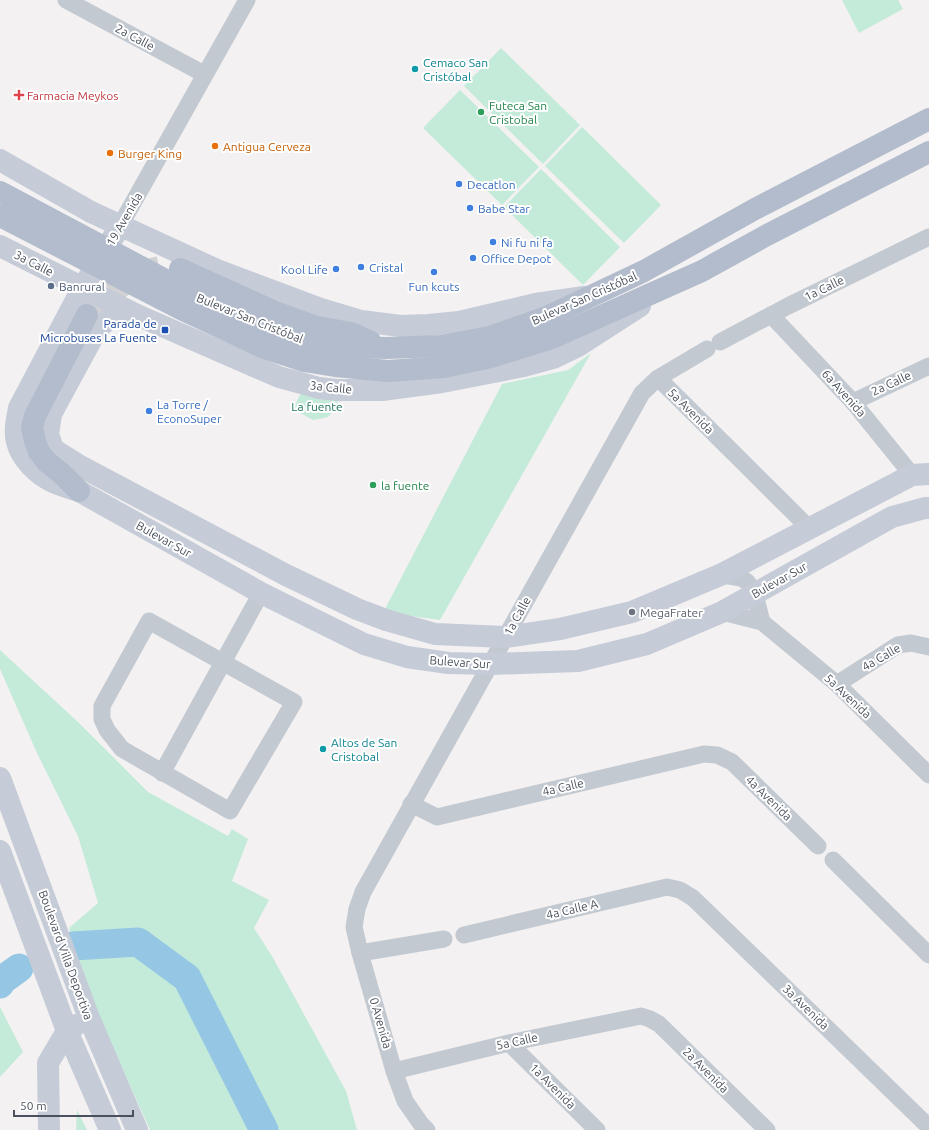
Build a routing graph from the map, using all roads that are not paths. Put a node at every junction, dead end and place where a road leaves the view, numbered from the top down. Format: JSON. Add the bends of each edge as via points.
{"nodes":[{"id":1,"x":66,"y":0,"type":"edge"},
{"id":2,"x":247,"y":0,"type":"edge"},
{"id":3,"x":204,"y":74,"type":"junction"},
{"id":4,"x":929,"y":119,"type":"edge"},
{"id":5,"x":929,"y":152,"type":"edge"},
{"id":6,"x":0,"y":160,"type":"edge"},
{"id":7,"x":0,"y":192,"type":"edge"},
{"id":8,"x":0,"y":216,"type":"edge"},
{"id":9,"x":120,"y":226,"type":"junction"},
{"id":10,"x":0,"y":232,"type":"edge"},
{"id":11,"x":929,"y":237,"type":"edge"},
{"id":12,"x":0,"y":246,"type":"edge"},
{"id":13,"x":59,"y":247,"type":"junction"},
{"id":14,"x":180,"y":269,"type":"tunnel mouth"},
{"id":15,"x":670,"y":286,"type":"junction"},
{"id":16,"x":83,"y":288,"type":"junction"},
{"id":17,"x":589,"y":296,"type":"junction"},
{"id":18,"x":288,"y":297,"type":"junction"},
{"id":19,"x":87,"y":314,"type":"tunnel mouth"},
{"id":20,"x":137,"y":315,"type":"junction"},
{"id":21,"x":771,"y":315,"type":"junction"},
{"id":22,"x":387,"y":348,"type":"junction"},
{"id":23,"x":929,"y":366,"type":"edge"},
{"id":24,"x":279,"y":377,"type":"junction"},
{"id":25,"x":658,"y":378,"type":"junction"},
{"id":26,"x":853,"y":402,"type":"junction"},
{"id":27,"x":17,"y":442,"type":"joint"},
{"id":28,"x":921,"y":475,"type":"edge"},
{"id":29,"x":80,"y":491,"type":"junction"},
{"id":30,"x":929,"y":508,"type":"edge"},
{"id":31,"x":809,"y":528,"type":"junction"},
{"id":32,"x":720,"y":575,"type":"junction"},
{"id":33,"x":261,"y":592,"type":"junction"},
{"id":34,"x":754,"y":594,"type":"junction"},
{"id":35,"x":722,"y":612,"type":"junction"},
{"id":36,"x":762,"y":622,"type":"junction"},
{"id":37,"x":505,"y":637,"type":"junction"},
{"id":38,"x":929,"y":647,"type":"edge"},
{"id":39,"x":224,"y":662,"type":"junction"},
{"id":40,"x":490,"y":664,"type":"junction"},
{"id":41,"x":837,"y":684,"type":"junction"},
{"id":42,"x":717,"y":755,"type":"joint"},
{"id":43,"x":162,"y":773,"type":"junction"},
{"id":44,"x":929,"y":775,"type":"edge"},
{"id":45,"x":0,"y":778,"type":"edge"},
{"id":46,"x":411,"y":804,"type":"junction"},
{"id":47,"x":818,"y":846,"type":"dead end"},
{"id":48,"x":0,"y":851,"type":"edge"},
{"id":49,"x":833,"y":860,"type":"dead end"},
{"id":50,"x":680,"y":890,"type":"joint"},
{"id":51,"x":357,"y":909,"type":"joint"},
{"id":52,"x":464,"y":935,"type":"dead end"},
{"id":53,"x":444,"y":939,"type":"dead end"},
{"id":54,"x":360,"y":953,"type":"junction"},
{"id":55,"x":929,"y":955,"type":"edge"},
{"id":56,"x":641,"y":1016,"type":"joint"},
{"id":57,"x":89,"y":1018,"type":"junction"},
{"id":58,"x":67,"y":1031,"type":"junction"},
{"id":59,"x":509,"y":1042,"type":"junction"},
{"id":60,"x":394,"y":1071,"type":"junction"},
{"id":61,"x":929,"y":1127,"type":"edge"},
{"id":62,"x":49,"y":1130,"type":"edge"},
{"id":63,"x":110,"y":1130,"type":"edge"},
{"id":64,"x":137,"y":1130,"type":"edge"},
{"id":65,"x":426,"y":1130,"type":"edge"},
{"id":66,"x":597,"y":1130,"type":"edge"},
{"id":67,"x":767,"y":1130,"type":"edge"}],
"edges":[{"from":1,"to":3,"type":"street","name":"2a Calle"},
{"from":2,"to":3,"type":"street","name":"19 Avenida"},
{"from":3,"to":9,"type":"street","name":"19 Avenida"},
{"from":4,"to":17,"type":"main road","name":"Bulevar San Cristóbal","via":[[755,209],[644,271]]},
{"from":5,"to":15,"type":"main road","name":"Bulevar San Cristóbal"},
{"from":6,"to":9,"type":"main road","via":[[64,198]]},
{"from":7,"to":22,"type":"main road","name":"Bulevar San Cristóbal","via":[[203,300],[230,311],[300,339],[334,347]]},
{"from":8,"to":13,"type":"main road","name":"Bulevar San Cristóbal"},
{"from":9,"to":16,"type":"main road","name":"19 Avenida"},
{"from":9,"to":18,"type":"main road","via":[[217,270]]},
{"from":10,"to":13,"type":"main road"},
{"from":11,"to":21,"type":"street","name":"1a Calle"},
{"from":12,"to":16,"type":"main road","name":"3a Calle"},
{"from":13,"to":15,"type":"main road","name":"Bulevar San Cristóbal","via":[[255,344],[304,361],[388,371],[444,367],[491,357],[552,338]]},
{"from":14,"to":22,"type":"main road","via":[[275,312],[317,326],[350,333]]},
{"from":15,"to":24,"type":"main road","name":"3a Calle","via":[[578,346],[553,358],[524,366],[442,382],[382,390],[319,388]]},
{"from":16,"to":20,"type":"main road","name":"3a Calle"},
{"from":16,"to":27,"type":"main road","name":"19 Avenida","via":[[19,408]]},
{"from":17,"to":18,"type":"main road","via":[[536,304],[459,322],[401,326],[362,321]]},
{"from":17,"to":22,"type":"main road","name":"Bulevar San Cristóbal","via":[[547,317],[490,337],[441,346]]},
{"from":18,"to":24,"type":"main road","via":[[299,315]]},
{"from":19,"to":29,"type":"main road","via":[[35,416],[32,427],[39,452]]},
{"from":20,"to":24,"type":"main road","name":"3a Calle"},
{"from":20,"to":37,"type":"main road","name":"Bulevar Sur","via":[[122,314],[103,322],[96,331],[51,414],[48,434],[53,449],[80,466],[279,571],[357,609],[435,634]]},
{"from":21,"to":25,"type":"street","name":"1a Calle"},
{"from":21,"to":26,"type":"street","name":"6a Avenida"},
{"from":23,"to":26,"type":"street","name":"2a Calle"},
{"from":25,"to":31,"type":"street","name":"5a Avenida"},
{"from":25,"to":37,"type":"street","name":"1a Calle","via":[[642,393]]},
{"from":26,"to":28,"type":"street","name":"6a Avenida"},
{"from":27,"to":29,"type":"main road","name":"Bulevar Sur","via":[[25,458],[36,470],[53,482]]},
{"from":28,"to":31,"type":"main road","name":"Bulevar Sur"},
{"from":29,"to":33,"type":"main road","name":"Bulevar Sur"},
{"from":30,"to":34,"type":"main road","name":"Bulevar Sur","via":[[892,516]]},
{"from":31,"to":32,"type":"main road","name":"Bulevar Sur"},
{"from":32,"to":34,"type":"street","via":[[743,580]]},
{"from":32,"to":37,"type":"main road","name":"Bulevar Sur","via":[[632,612],[560,629]]},
{"from":33,"to":39,"type":"street"},
{"from":33,"to":40,"type":"main road","name":"Bulevar Sur","via":[[364,644],[407,657],[448,663]]},
{"from":34,"to":35,"type":"main road","name":"Bulevar Sur"},
{"from":34,"to":36,"type":"street"},
{"from":35,"to":36,"type":"street","name":"5a Avenida"},
{"from":35,"to":40,"type":"main road","name":"Bulevar Sur","via":[[647,644],[578,661]]},
{"from":36,"to":41,"type":"street","name":"5a Avenida"},
{"from":37,"to":40,"type":"street","name":"1a Calle"},
{"from":38,"to":41,"type":"street","name":"4a Calle","via":[[911,643],[898,645]]},
{"from":39,"to":43,"type":"street"},
{"from":39,"to":43,"type":"street","via":[[149,621],[102,706],[102,719],[122,749]]},
{"from":39,"to":43,"type":"street","via":[[294,702],[230,812]]},
{"from":40,"to":46,"type":"street","name":"1a Calle"},
{"from":41,"to":44,"type":"street","name":"5a Avenida"},
{"from":42,"to":46,"type":"street","name":"4a Calle","via":[[704,754],[438,817]]},
{"from":42,"to":47,"type":"street","name":"4a Avenida","via":[[732,762]]},
{"from":45,"to":57,"type":"main road","name":"Boulevard Villa Deportiva"},
{"from":46,"to":51,"type":"street","name":"1a Calle","via":[[363,892]]},
{"from":48,"to":58,"type":"main road","name":"Boulevard Villa Deportiva"},
{"from":49,"to":55,"type":"street"},
{"from":50,"to":52,"type":"street","name":"4a Calle A","via":[[667,887]]},
{"from":50,"to":61,"type":"street","name":"3a Avenida","via":[[693,898]]},
{"from":51,"to":54,"type":"street","name":"0 Avenida","via":[[354,926]]},
{"from":53,"to":54,"type":"street"},
{"from":54,"to":60,"type":"street","name":"0 Avenida"},
{"from":56,"to":59,"type":"street","name":"5a Calle"},
{"from":56,"to":67,"type":"street","name":"2a Avenida","via":[[659,1024]]},
{"from":57,"to":58,"type":"main road"},
{"from":57,"to":64,"type":"main road","name":"Boulevard Villa Deportiva"},
{"from":58,"to":62,"type":"main road","via":[[48,1063]]},
{"from":58,"to":63,"type":"main road","name":"Boulevard Villa Deportiva"},
{"from":59,"to":60,"type":"street","name":"5a Calle"},
{"from":59,"to":66,"type":"street","name":"1a Avenida"},
{"from":60,"to":65,"type":"street","name":"0 Avenida","via":[[405,1101]]}]}
